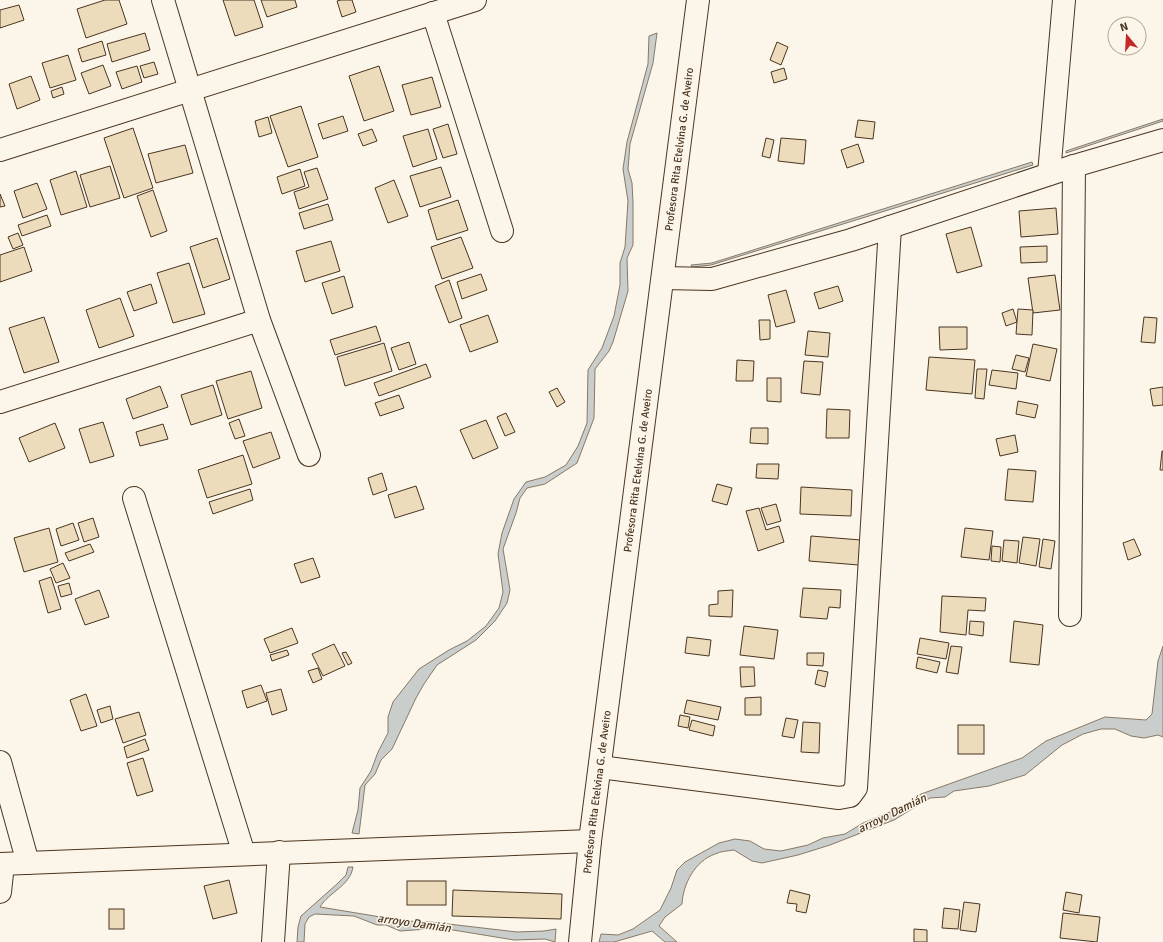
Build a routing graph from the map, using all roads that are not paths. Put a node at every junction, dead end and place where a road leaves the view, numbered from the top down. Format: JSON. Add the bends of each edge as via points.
{"nodes":[{"id":1,"x":163,"y":0,"type":"edge"},
{"id":2,"x":475,"y":0,"type":"edge"},
{"id":3,"x":698,"y":0,"type":"edge"},
{"id":4,"x":1064,"y":0,"type":"edge"},
{"id":5,"x":433,"y":13,"type":"junction"},
{"id":6,"x":190,"y":90,"type":"junction"},
{"id":7,"x":1163,"y":140,"type":"edge"},
{"id":8,"x":0,"y":150,"type":"edge"},
{"id":9,"x":1074,"y":166,"type":"junction"},
{"id":10,"x":1049,"y":174,"type":"junction"},
{"id":11,"x":890,"y":227,"type":"junction"},
{"id":12,"x":502,"y":231,"type":"dead end"},
{"id":13,"x":663,"y":278,"type":"junction"},
{"id":14,"x":259,"y":320,"type":"junction"},
{"id":15,"x":0,"y":402,"type":"edge"},
{"id":16,"x":309,"y":455,"type":"dead end"},
{"id":17,"x":134,"y":498,"type":"dead end"},
{"id":18,"x":1070,"y":615,"type":"dead end"},
{"id":19,"x":0,"y":762,"type":"edge"},
{"id":20,"x":600,"y":767,"type":"junction"},
{"id":21,"x":590,"y":841,"type":"junction"},
{"id":22,"x":279,"y":852,"type":"junction"},
{"id":23,"x":244,"y":854,"type":"junction"},
{"id":24,"x":28,"y":863,"type":"junction"},
{"id":25,"x":2,"y":864,"type":"edge"},
{"id":26,"x":0,"y":892,"type":"edge"},
{"id":27,"x":581,"y":931,"type":"edge"},
{"id":28,"x":273,"y":942,"type":"edge"}],
"edges":[{"from":1,"to":6,"type":"street"},
{"from":2,"to":5,"type":"street"},
{"from":3,"to":13,"type":"street","name":"Profesora Rita Etelvina G. de Aveiro"},
{"from":4,"to":10,"type":"street"},
{"from":5,"to":6,"type":"street"},
{"from":5,"to":12,"type":"street"},
{"from":6,"to":8,"type":"street"},
{"from":6,"to":14,"type":"street"},
{"from":7,"to":9,"type":"street"},
{"from":9,"to":10,"type":"street"},
{"from":9,"to":18,"type":"street"},
{"from":10,"to":11,"type":"street"},
{"from":11,"to":13,"type":"street","via":[[712,279]]},
{"from":11,"to":20,"type":"street","via":[[856,788],[850,796],[839,798]]},
{"from":13,"to":20,"type":"street","name":"Profesora Rita Etelvina G. de Aveiro"},
{"from":14,"to":15,"type":"street"},
{"from":14,"to":16,"type":"street"},
{"from":17,"to":23,"type":"street"},
{"from":19,"to":24,"type":"street"},
{"from":20,"to":21,"type":"street","name":"Profesora Rita Etelvina G. de Aveiro"},
{"from":21,"to":22,"type":"street"},
{"from":21,"to":27,"type":"street","name":"Profesora Rita Etelvina G. de Aveiro"},
{"from":22,"to":23,"type":"street"},
{"from":22,"to":28,"type":"street"},
{"from":23,"to":24,"type":"street"},
{"from":24,"to":25,"type":"street"},
{"from":25,"to":26,"type":"street"}]}
